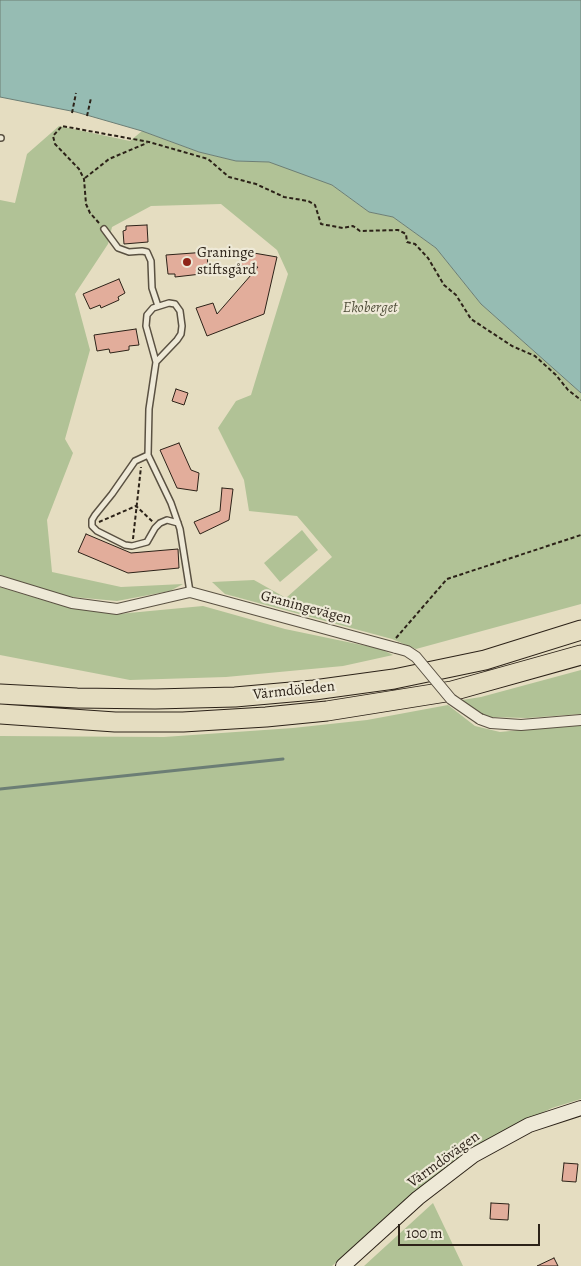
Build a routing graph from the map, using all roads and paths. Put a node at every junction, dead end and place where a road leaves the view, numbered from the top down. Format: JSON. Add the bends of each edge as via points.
{"nodes":[{"id":1,"x":76,"y":93,"type":"dead end"},
{"id":2,"x":91,"y":98,"type":"dead end"},
{"id":3,"x":72,"y":113,"type":"dead end"},
{"id":4,"x":86,"y":116,"type":"dead end"},
{"id":5,"x":150,"y":142,"type":"junction"},
{"id":6,"x":84,"y":179,"type":"junction"},
{"id":7,"x":104,"y":228,"type":"joint"},
{"id":8,"x":158,"y":306,"type":"junction"},
{"id":9,"x":156,"y":362,"type":"junction"},
{"id":10,"x":581,"y":400,"type":"edge"},
{"id":11,"x":145,"y":456,"type":"junction"},
{"id":12,"x":136,"y":506,"type":"junction"},
{"id":13,"x":178,"y":523,"type":"junction"},
{"id":14,"x":92,"y":525,"type":"junction"},
{"id":15,"x":157,"y":525,"type":"junction"},
{"id":16,"x":581,"y":536,"type":"edge"},
{"id":17,"x":132,"y":546,"type":"junction"},
{"id":18,"x":0,"y":581,"type":"edge"},
{"id":19,"x":190,"y":592,"type":"junction"},
{"id":20,"x":581,"y":630,"type":"edge"},
{"id":21,"x":394,"y":647,"type":"junction"},
{"id":22,"x":581,"y":655,"type":"edge"},
{"id":23,"x":0,"y":680,"type":"edge"},
{"id":24,"x":0,"y":694,"type":"edge"},
{"id":25,"x":77,"y":698,"type":"junction"},
{"id":26,"x":0,"y":714,"type":"edge"},
{"id":27,"x":581,"y":720,"type":"edge"},
{"id":28,"x":581,"y":1108,"type":"edge"},
{"id":29,"x":343,"y":1266,"type":"edge"}],
"edges":[{"from":1,"to":3,"type":"path"},
{"from":2,"to":4,"type":"path"},
{"from":5,"to":6,"type":"path","via":[[109,159]]},
{"from":5,"to":6,"type":"path","via":[[62,126],[53,136],[55,144],[79,169]]},
{"from":5,"to":10,"type":"path","via":[[208,159],[229,177],[256,184],[284,197],[308,201],[315,205],[321,224],[344,228],[353,226],[360,231],[398,230],[406,234],[407,242],[415,244],[428,258],[471,319],[512,346],[535,356]]},
{"from":6,"to":7,"type":"path","via":[[86,204]]},
{"from":7,"to":8,"type":"lane","via":[[118,248],[147,252]]},
{"from":8,"to":9,"type":"lane","via":[[147,315],[146,326]]},
{"from":8,"to":9,"type":"lane","via":[[174,304],[180,311],[182,326],[177,340]]},
{"from":9,"to":11,"type":"lane"},
{"from":11,"to":12,"type":"path"},
{"from":11,"to":13,"type":"lane","via":[[171,503]]},
{"from":11,"to":14,"type":"lane","via":[[135,461],[95,515]]},
{"from":12,"to":14,"type":"path"},
{"from":12,"to":15,"type":"path"},
{"from":12,"to":17,"type":"path"},
{"from":13,"to":15,"type":"lane","via":[[167,520]]},
{"from":13,"to":19,"type":"lane"},
{"from":14,"to":17,"type":"lane","via":[[96,531]]},
{"from":15,"to":17,"type":"lane","via":[[147,542]]},
{"from":16,"to":21,"type":"path","via":[[447,579],[395,638]]},
{"from":18,"to":19,"type":"street","name":"Graningevägen","via":[[72,603],[117,609]]},
{"from":19,"to":21,"type":"street","name":"Graningevägen"},
{"from":20,"to":25,"type":"highway","name":"Värmdöleden","via":[[485,660],[314,690],[235,697]]},
{"from":21,"to":27,"type":"street","name":"Graningevägen","bridge":true,"via":[[416,657],[451,700],[480,719],[521,725]]},
{"from":22,"to":26,"type":"highway","name":"Värmdöleden","via":[[452,691],[327,711],[182,722],[116,722]]},
{"from":23,"to":25,"type":"highway"},
{"from":24,"to":25,"type":"highway","name":"Värmdöleden"},
{"from":28,"to":29,"type":"main road","name":"Värmdövägen","via":[[529,1125],[474,1155],[418,1198]]}]}
